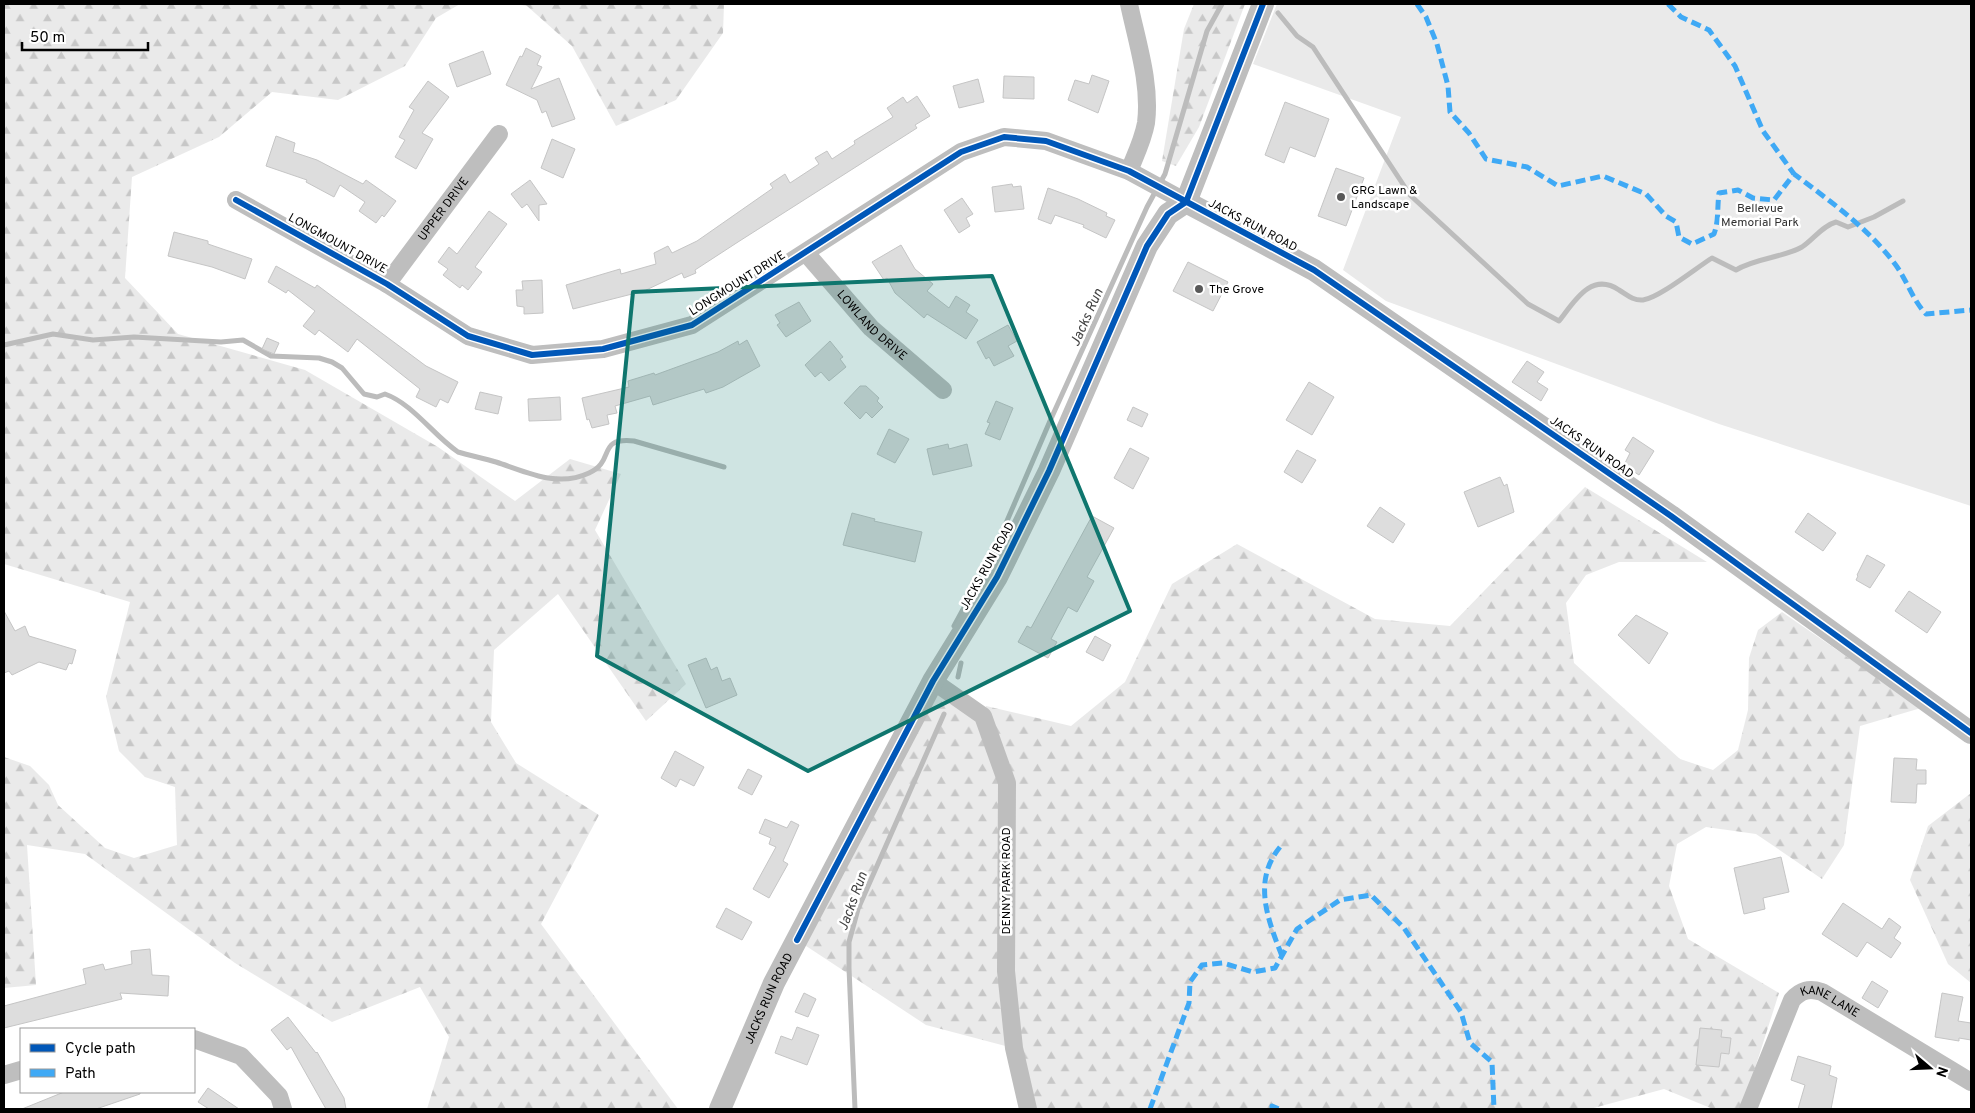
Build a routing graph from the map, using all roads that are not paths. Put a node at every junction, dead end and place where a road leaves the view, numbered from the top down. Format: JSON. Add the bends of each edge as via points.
{"nodes":[{"id":1,"x":1128,"y":4,"type":"edge"},
{"id":2,"x":1263,"y":4,"type":"edge"},
{"id":3,"x":499,"y":134,"type":"dead end"},
{"id":4,"x":1129,"y":171,"type":"junction"},
{"id":5,"x":236,"y":200,"type":"dead end"},
{"id":6,"x":1186,"y":202,"type":"junction"},
{"id":7,"x":806,"y":253,"type":"junction"},
{"id":8,"x":387,"y":284,"type":"junction"},
{"id":9,"x":943,"y":390,"type":"dead end"},
{"id":10,"x":933,"y":681,"type":"junction"},
{"id":11,"x":1971,"y":733,"type":"edge"},
{"id":12,"x":195,"y":1039,"type":"edge"},
{"id":13,"x":20,"y":1070,"type":"edge"},
{"id":14,"x":4,"y":1075,"type":"edge"},
{"id":15,"x":1971,"y":1082,"type":"edge"},
{"id":16,"x":283,"y":1109,"type":"edge"},
{"id":17,"x":720,"y":1109,"type":"edge"},
{"id":18,"x":1028,"y":1109,"type":"edge"},
{"id":19,"x":1748,"y":1109,"type":"edge"}],
"edges":[{"from":1,"to":4,"type":"street","via":[[1146,93],[1146,124]]},
{"from":2,"to":6,"type":"street"},
{"from":3,"to":8,"type":"street","name":"UPPER DRIVE"},
{"from":4,"to":6,"type":"street","name":"LONGMOUNT DRIVE"},
{"from":4,"to":7,"type":"street","name":"LONGMOUNT DRIVE","via":[[1046,141],[1004,137],[960,152]]},
{"from":5,"to":8,"type":"street","name":"LONGMOUNT DRIVE"},
{"from":6,"to":10,"type":"street","name":"JACKS RUN ROAD","via":[[1168,214],[1147,246],[1049,472],[1002,568]]},
{"from":6,"to":11,"type":"street","name":"JACKS RUN ROAD","via":[[1314,270],[1671,516]]},
{"from":7,"to":8,"type":"street","name":"LONGMOUNT DRIVE","via":[[692,325],[602,349],[532,355],[468,336]]},
{"from":7,"to":9,"type":"street","name":"LOWLAND DRIVE","via":[[871,328]]},
{"from":10,"to":17,"type":"street","name":"JACKS RUN ROAD","via":[[774,983]]},
{"from":10,"to":18,"type":"street","name":"DENNY PARK ROAD","via":[[983,716],[1007,783],[1006,971],[1014,1048]]},
{"from":12,"to":16,"type":"street","via":[[241,1056],[279,1096]]},
{"from":13,"to":14,"type":"street"},
{"from":15,"to":19,"type":"street","name":"KANE LANE","via":[[1822,992],[1807,990],[1799,992],[1792,1000]]}]}
